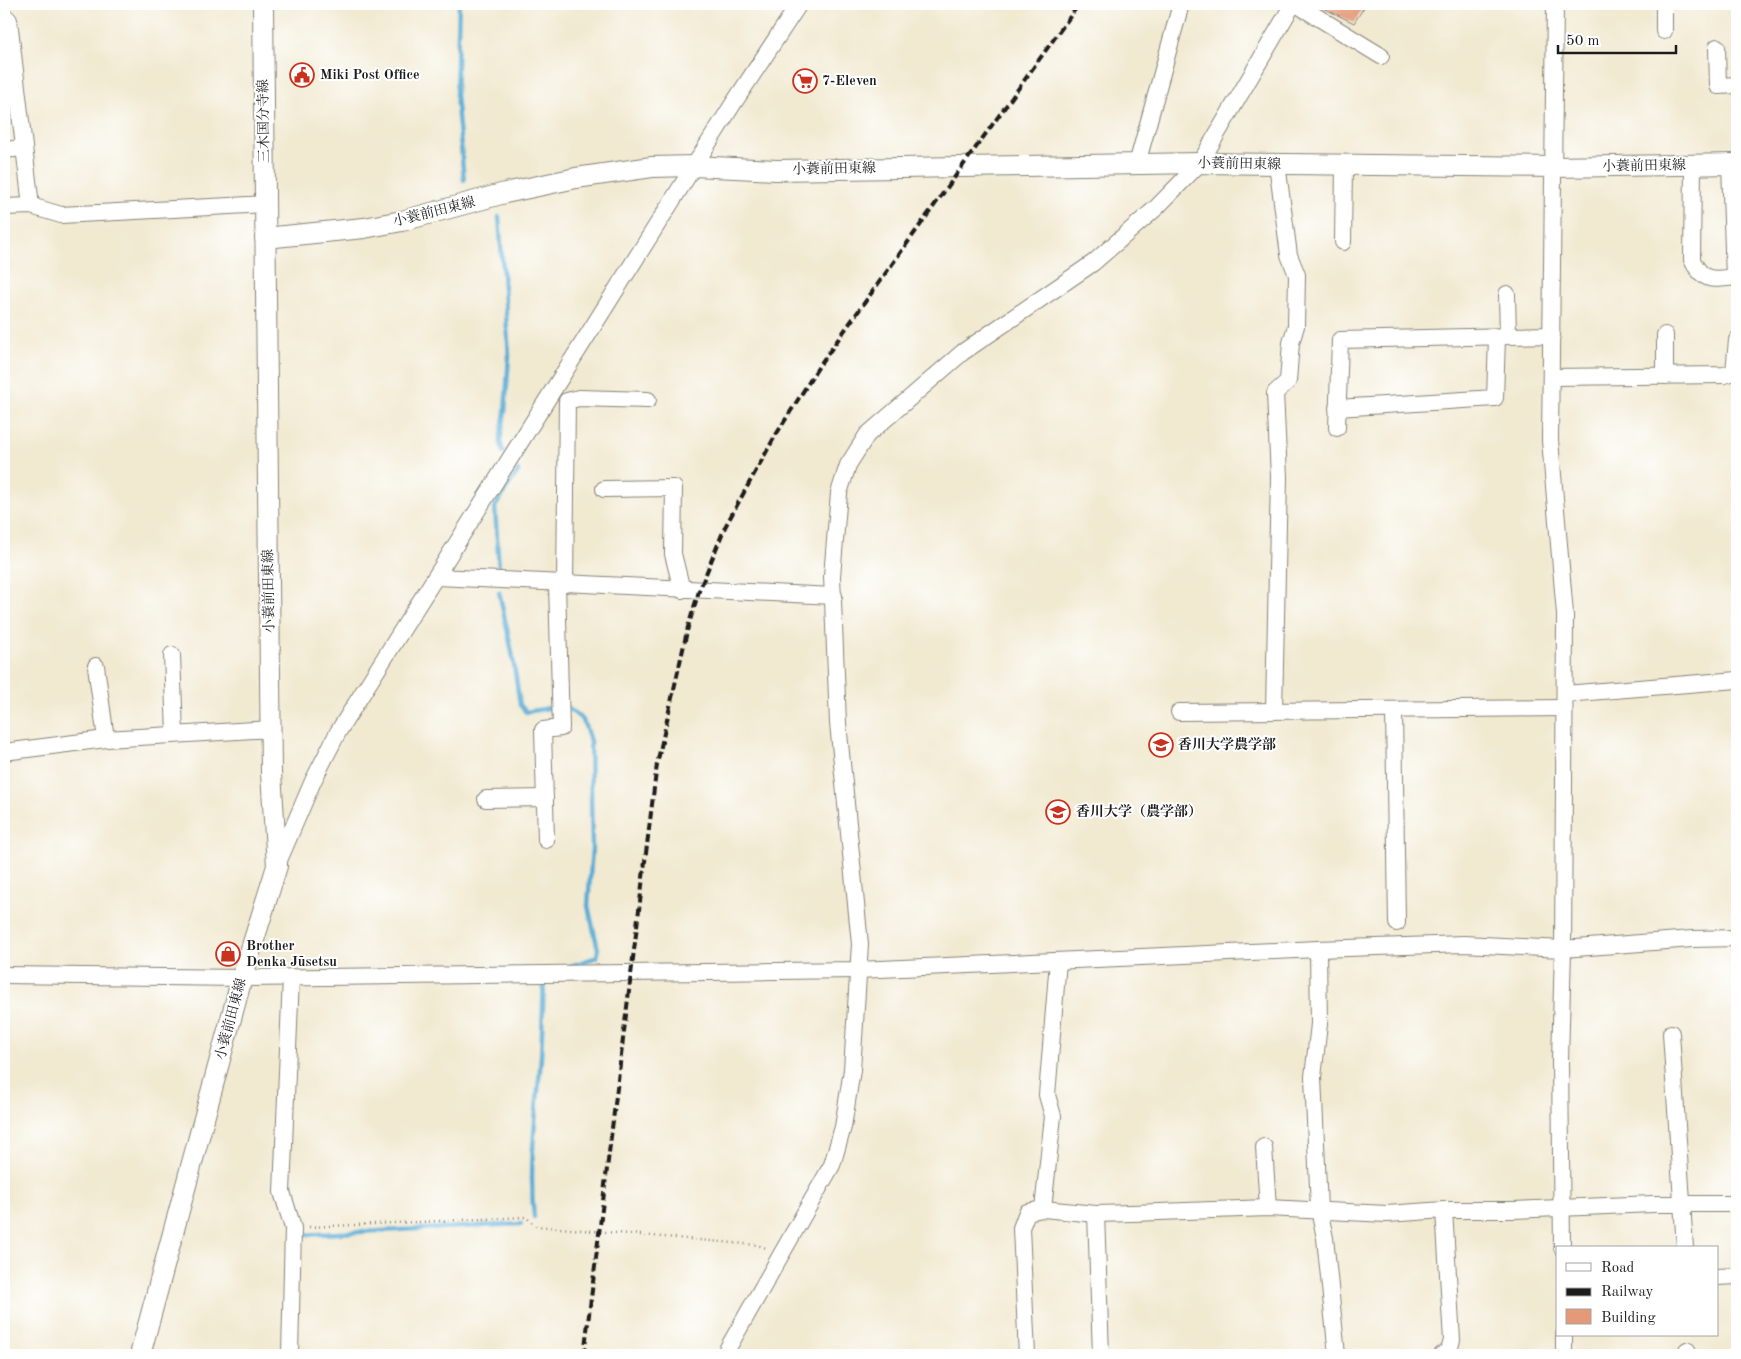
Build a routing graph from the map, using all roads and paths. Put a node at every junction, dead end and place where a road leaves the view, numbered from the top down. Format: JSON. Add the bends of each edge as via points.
{"nodes":[{"id":1,"x":263,"y":4,"type":"edge"},
{"id":2,"x":799,"y":4,"type":"edge"},
{"id":3,"x":1181,"y":4,"type":"edge"},
{"id":4,"x":1295,"y":4,"type":"edge"},
{"id":5,"x":1555,"y":4,"type":"edge"},
{"id":6,"x":1664,"y":4,"type":"edge"},
{"id":7,"x":4,"y":15,"type":"edge"},
{"id":8,"x":1664,"y":31,"type":"dead end"},
{"id":9,"x":1716,"y":47,"type":"dead end"},
{"id":10,"x":1382,"y":56,"type":"dead end"},
{"id":11,"x":1737,"y":85,"type":"edge"},
{"id":12,"x":11,"y":93,"type":"edge"},
{"id":13,"x":24,"y":148,"type":"junction"},
{"id":14,"x":4,"y":150,"type":"edge"},
{"id":15,"x":1200,"y":163,"type":"junction"},
{"id":16,"x":1138,"y":164,"type":"junction"},
{"id":17,"x":1277,"y":164,"type":"junction"},
{"id":18,"x":1734,"y":164,"type":"edge"},
{"id":19,"x":1344,"y":165,"type":"junction"},
{"id":20,"x":1693,"y":165,"type":"junction"},
{"id":21,"x":694,"y":166,"type":"junction"},
{"id":22,"x":1554,"y":167,"type":"junction"},
{"id":23,"x":265,"y":204,"type":"junction"},
{"id":24,"x":31,"y":206,"type":"junction"},
{"id":25,"x":4,"y":207,"type":"edge"},
{"id":26,"x":265,"y":238,"type":"junction"},
{"id":27,"x":1343,"y":242,"type":"dead end"},
{"id":28,"x":1736,"y":278,"type":"edge"},
{"id":29,"x":1507,"y":294,"type":"dead end"},
{"id":30,"x":1552,"y":335,"type":"junction"},
{"id":31,"x":1665,"y":335,"type":"dead end"},
{"id":32,"x":1502,"y":336,"type":"junction"},
{"id":33,"x":1737,"y":340,"type":"edge"},
{"id":34,"x":1665,"y":376,"type":"junction"},
{"id":35,"x":1551,"y":377,"type":"junction"},
{"id":36,"x":552,"y":394,"type":"junction"},
{"id":37,"x":648,"y":400,"type":"dead end"},
{"id":38,"x":567,"y":401,"type":"junction"},
{"id":39,"x":1338,"y":408,"type":"junction"},
{"id":40,"x":1337,"y":428,"type":"dead end"},
{"id":41,"x":604,"y":489,"type":"dead end"},
{"id":42,"x":437,"y":578,"type":"junction"},
{"id":43,"x":561,"y":584,"type":"junction"},
{"id":44,"x":682,"y":590,"type":"junction"},
{"id":45,"x":834,"y":596,"type":"junction"},
{"id":46,"x":172,"y":655,"type":"dead end"},
{"id":47,"x":96,"y":666,"type":"dead end"},
{"id":48,"x":1737,"y":680,"type":"edge"},
{"id":49,"x":1564,"y":701,"type":"junction"},
{"id":50,"x":1394,"y":710,"type":"junction"},
{"id":51,"x":1274,"y":711,"type":"junction"},
{"id":52,"x":1179,"y":712,"type":"dead end"},
{"id":53,"x":270,"y":729,"type":"junction"},
{"id":54,"x":175,"y":734,"type":"junction"},
{"id":55,"x":106,"y":739,"type":"junction"},
{"id":56,"x":4,"y":752,"type":"edge"},
{"id":57,"x":545,"y":798,"type":"junction"},
{"id":58,"x":486,"y":799,"type":"dead end"},
{"id":59,"x":546,"y":840,"type":"dead end"},
{"id":60,"x":277,"y":866,"type":"junction"},
{"id":61,"x":1398,"y":923,"type":"dead end"},
{"id":62,"x":1737,"y":938,"type":"edge"},
{"id":63,"x":1318,"y":949,"type":"junction"},
{"id":64,"x":1563,"y":949,"type":"junction"},
{"id":65,"x":1058,"y":961,"type":"junction"},
{"id":66,"x":858,"y":970,"type":"junction"},
{"id":67,"x":4,"y":975,"type":"edge"},
{"id":68,"x":291,"y":977,"type":"junction"},
{"id":69,"x":242,"y":978,"type":"junction"},
{"id":70,"x":1671,"y":1033,"type":"dead end"},
{"id":71,"x":1264,"y":1147,"type":"dead end"},
{"id":72,"x":1737,"y":1204,"type":"edge"},
{"id":73,"x":1682,"y":1206,"type":"junction"},
{"id":74,"x":1561,"y":1207,"type":"junction"},
{"id":75,"x":1268,"y":1208,"type":"junction"},
{"id":76,"x":1043,"y":1209,"type":"junction"},
{"id":77,"x":1319,"y":1209,"type":"junction"},
{"id":78,"x":1444,"y":1210,"type":"junction"},
{"id":79,"x":1096,"y":1214,"type":"junction"},
{"id":80,"x":293,"y":1228,"type":"junction"},
{"id":81,"x":1562,"y":1246,"type":"edge"},
{"id":82,"x":1685,"y":1246,"type":"edge"},
{"id":83,"x":781,"y":1254,"type":"junction"},
{"id":84,"x":1737,"y":1276,"type":"edge"},
{"id":85,"x":1718,"y":1277,"type":"edge"},
{"id":86,"x":1564,"y":1336,"type":"edge"},
{"id":87,"x":140,"y":1355,"type":"edge"},
{"id":88,"x":290,"y":1355,"type":"edge"},
{"id":89,"x":724,"y":1355,"type":"edge"},
{"id":90,"x":1027,"y":1355,"type":"edge"},
{"id":91,"x":1101,"y":1355,"type":"edge"},
{"id":92,"x":1337,"y":1355,"type":"edge"},
{"id":93,"x":1442,"y":1355,"type":"edge"},
{"id":94,"x":1564,"y":1355,"type":"edge"}],
"edges":[{"from":1,"to":23,"type":"main road","name":"三木国分寺線"},
{"from":2,"to":21,"type":"street"},
{"from":3,"to":16,"type":"street"},
{"from":4,"to":10,"type":"street"},
{"from":4,"to":15,"type":"street"},
{"from":5,"to":22,"type":"street"},
{"from":6,"to":8,"type":"street"},
{"from":7,"to":12,"type":"street","via":[[9,20]]},
{"from":9,"to":11,"type":"street","via":[[1718,86]]},
{"from":12,"to":13,"type":"street"},
{"from":13,"to":14,"type":"street"},
{"from":13,"to":24,"type":"street"},
{"from":15,"to":16,"type":"main road","name":"小蓑前田東線"},
{"from":15,"to":17,"type":"main road","name":"小蓑前田東線"},
{"from":15,"to":45,"type":"street","via":[[1156,208],[1093,263],[962,352],[868,435],[848,465],[839,494],[832,576]]},
{"from":16,"to":21,"type":"main road","name":"小蓑前田東線","via":[[776,170]]},
{"from":17,"to":19,"type":"main road","name":"小蓑前田東線"},
{"from":17,"to":51,"type":"street","via":[[1289,255],[1297,275],[1297,292],[1288,382],[1275,393],[1279,477]]},
{"from":18,"to":20,"type":"main road","name":"小蓑前田東線"},
{"from":18,"to":28,"type":"street"},
{"from":19,"to":22,"type":"main road","name":"小蓑前田東線"},
{"from":19,"to":27,"type":"street"},
{"from":20,"to":22,"type":"main road","name":"小蓑前田東線"},
{"from":20,"to":28,"type":"street","via":[[1692,260],[1698,272],[1708,279]]},
{"from":21,"to":26,"type":"main road","name":"小蓑前田東線","via":[[652,167],[576,178],[402,221]]},
{"from":21,"to":36,"type":"street"},
{"from":22,"to":30,"type":"street"},
{"from":23,"to":24,"type":"street","via":[[61,215]]},
{"from":23,"to":26,"type":"main road","name":"三木国分寺線"},
{"from":24,"to":25,"type":"street"},
{"from":26,"to":53,"type":"main road","name":"小蓑前田東線"},
{"from":29,"to":32,"type":"street"},
{"from":30,"to":32,"type":"street"},
{"from":30,"to":35,"type":"street"},
{"from":31,"to":34,"type":"street"},
{"from":32,"to":39,"type":"street","via":[[1495,398]]},
{"from":32,"to":39,"type":"street","via":[[1340,340]]},
{"from":33,"to":34,"type":"street","via":[[1734,372]]},
{"from":34,"to":35,"type":"street"},
{"from":35,"to":49,"type":"street","via":[[1550,440],[1565,614]]},
{"from":36,"to":38,"type":"street"},
{"from":36,"to":42,"type":"street"},
{"from":37,"to":38,"type":"street","via":[[580,398]]},
{"from":38,"to":43,"type":"street"},
{"from":39,"to":40,"type":"street"},
{"from":41,"to":44,"type":"street","via":[[674,488],[673,554]]},
{"from":42,"to":43,"type":"street"},
{"from":42,"to":60,"type":"street","via":[[338,732]]},
{"from":43,"to":44,"type":"street"},
{"from":43,"to":57,"type":"street","via":[[561,728],[543,730]]},
{"from":44,"to":45,"type":"street"},
{"from":45,"to":66,"type":"street","via":[[836,696],[860,944]]},
{"from":46,"to":54,"type":"street"},
{"from":47,"to":55,"type":"street"},
{"from":48,"to":49,"type":"street"},
{"from":49,"to":50,"type":"street"},
{"from":49,"to":64,"type":"street"},
{"from":50,"to":51,"type":"street"},
{"from":50,"to":61,"type":"street"},
{"from":51,"to":52,"type":"street"},
{"from":53,"to":54,"type":"street"},
{"from":53,"to":60,"type":"main road","name":"小蓑前田東線"},
{"from":54,"to":55,"type":"street"},
{"from":55,"to":56,"type":"street"},
{"from":57,"to":58,"type":"street"},
{"from":57,"to":59,"type":"street"},
{"from":60,"to":69,"type":"main road","name":"小蓑前田東線"},
{"from":62,"to":64,"type":"street"},
{"from":63,"to":64,"type":"street","via":[[1464,944]]},
{"from":63,"to":65,"type":"street"},
{"from":63,"to":77,"type":"street","via":[[1319,1024],[1313,1077]]},
{"from":64,"to":74,"type":"street"},
{"from":65,"to":66,"type":"street"},
{"from":65,"to":76,"type":"street","via":[[1047,1095],[1053,1116]]},
{"from":66,"to":68,"type":"street"},
{"from":66,"to":83,"type":"street","via":[[852,1070],[843,1127],[832,1166]]},
{"from":67,"to":69,"type":"street"},
{"from":68,"to":69,"type":"street"},
{"from":68,"to":80,"type":"street","via":[[282,1192]]},
{"from":69,"to":87,"type":"main road","name":"小蓑前田東線"},
{"from":70,"to":73,"type":"street"},
{"from":71,"to":75,"type":"street"},
{"from":72,"to":73,"type":"street"},
{"from":73,"to":74,"type":"street"},
{"from":73,"to":82,"type":"street"},
{"from":74,"to":78,"type":"street"},
{"from":74,"to":81,"type":"street"},
{"from":75,"to":77,"type":"street"},
{"from":75,"to":79,"type":"street"},
{"from":76,"to":79,"type":"street"},
{"from":76,"to":90,"type":"street","via":[[1027,1212],[1021,1228]]},
{"from":77,"to":78,"type":"street","via":[[1388,1214]]},
{"from":77,"to":92,"type":"street"},
{"from":78,"to":93,"type":"street","via":[[1452,1340],[1449,1351]]},
{"from":79,"to":91,"type":"street"},
{"from":80,"to":83,"type":"path","via":[[526,1218],[536,1226],[757,1245]]},
{"from":80,"to":88,"type":"street"},
{"from":83,"to":89,"type":"street"},
{"from":84,"to":85,"type":"street"},
{"from":86,"to":94,"type":"street"}]}
